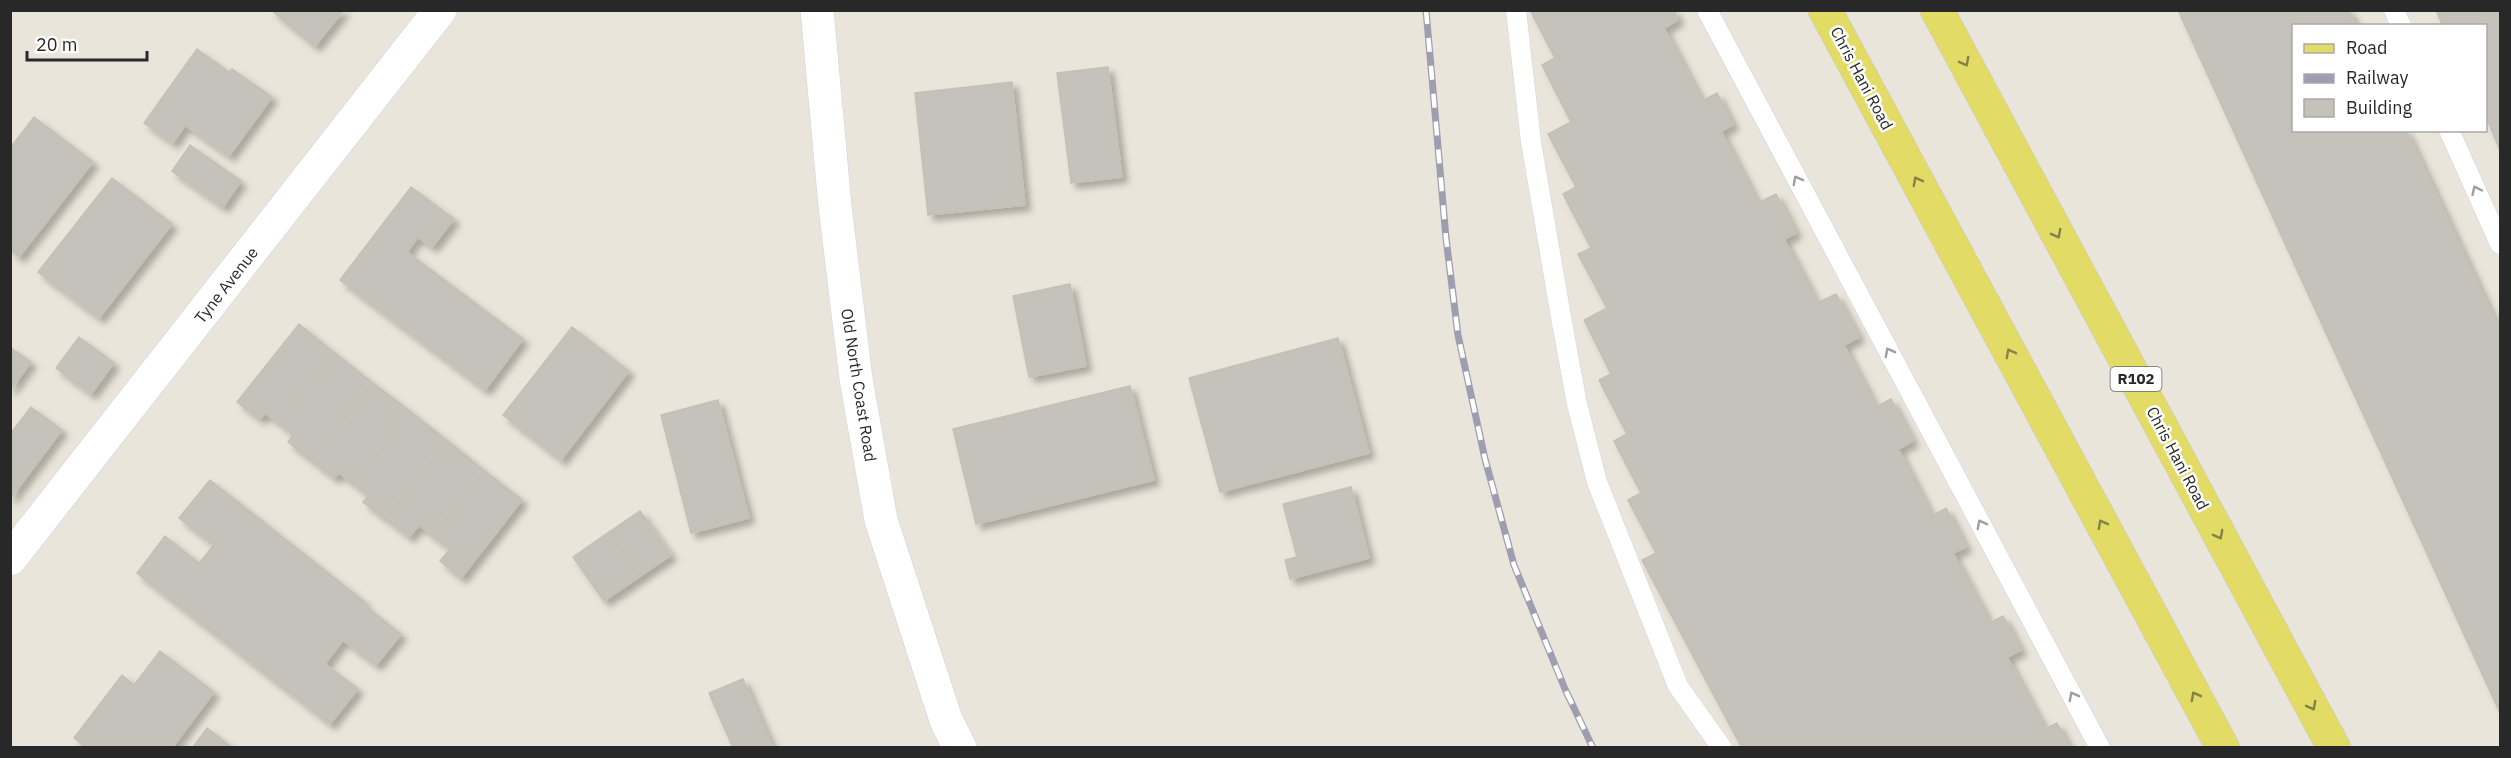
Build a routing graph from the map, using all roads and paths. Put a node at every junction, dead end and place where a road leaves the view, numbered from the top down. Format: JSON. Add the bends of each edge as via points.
{"nodes":[{"id":1,"x":440,"y":10,"type":"edge"},
{"id":2,"x":817,"y":10,"type":"edge"},
{"id":3,"x":1516,"y":10,"type":"edge"},
{"id":4,"x":1707,"y":10,"type":"edge"},
{"id":5,"x":1826,"y":10,"type":"edge"},
{"id":6,"x":1937,"y":10,"type":"edge"},
{"id":7,"x":2394,"y":10,"type":"edge"},
{"id":8,"x":2400,"y":24,"type":"edge"},
{"id":9,"x":2450,"y":132,"type":"edge"},
{"id":10,"x":2500,"y":243,"type":"edge"},
{"id":11,"x":10,"y":559,"type":"edge"},
{"id":12,"x":960,"y":747,"type":"edge"},
{"id":13,"x":1722,"y":747,"type":"edge"},
{"id":14,"x":2100,"y":747,"type":"edge"},
{"id":15,"x":2223,"y":747,"type":"edge"},
{"id":16,"x":2334,"y":747,"type":"edge"}],
"edges":[{"from":1,"to":11,"type":"street","name":"Tyne Avenue"},
{"from":2,"to":12,"type":"street","name":"Old North Coast Road","via":[[856,379],[881,520],[946,720]]},
{"from":3,"to":13,"type":"lane","via":[[1531,142],[1560,317],[1597,482],[1678,686]]},
{"from":14,"to":4,"type":"lane","one_way":true},
{"from":15,"to":5,"type":"main road","name":"Chris Hani Road","one_way":true},
{"from":6,"to":16,"type":"main road","name":"Chris Hani Road","number":"R102","one_way":true},
{"from":7,"to":8,"type":"lane"},
{"from":10,"to":9,"type":"lane","one_way":true}]}
